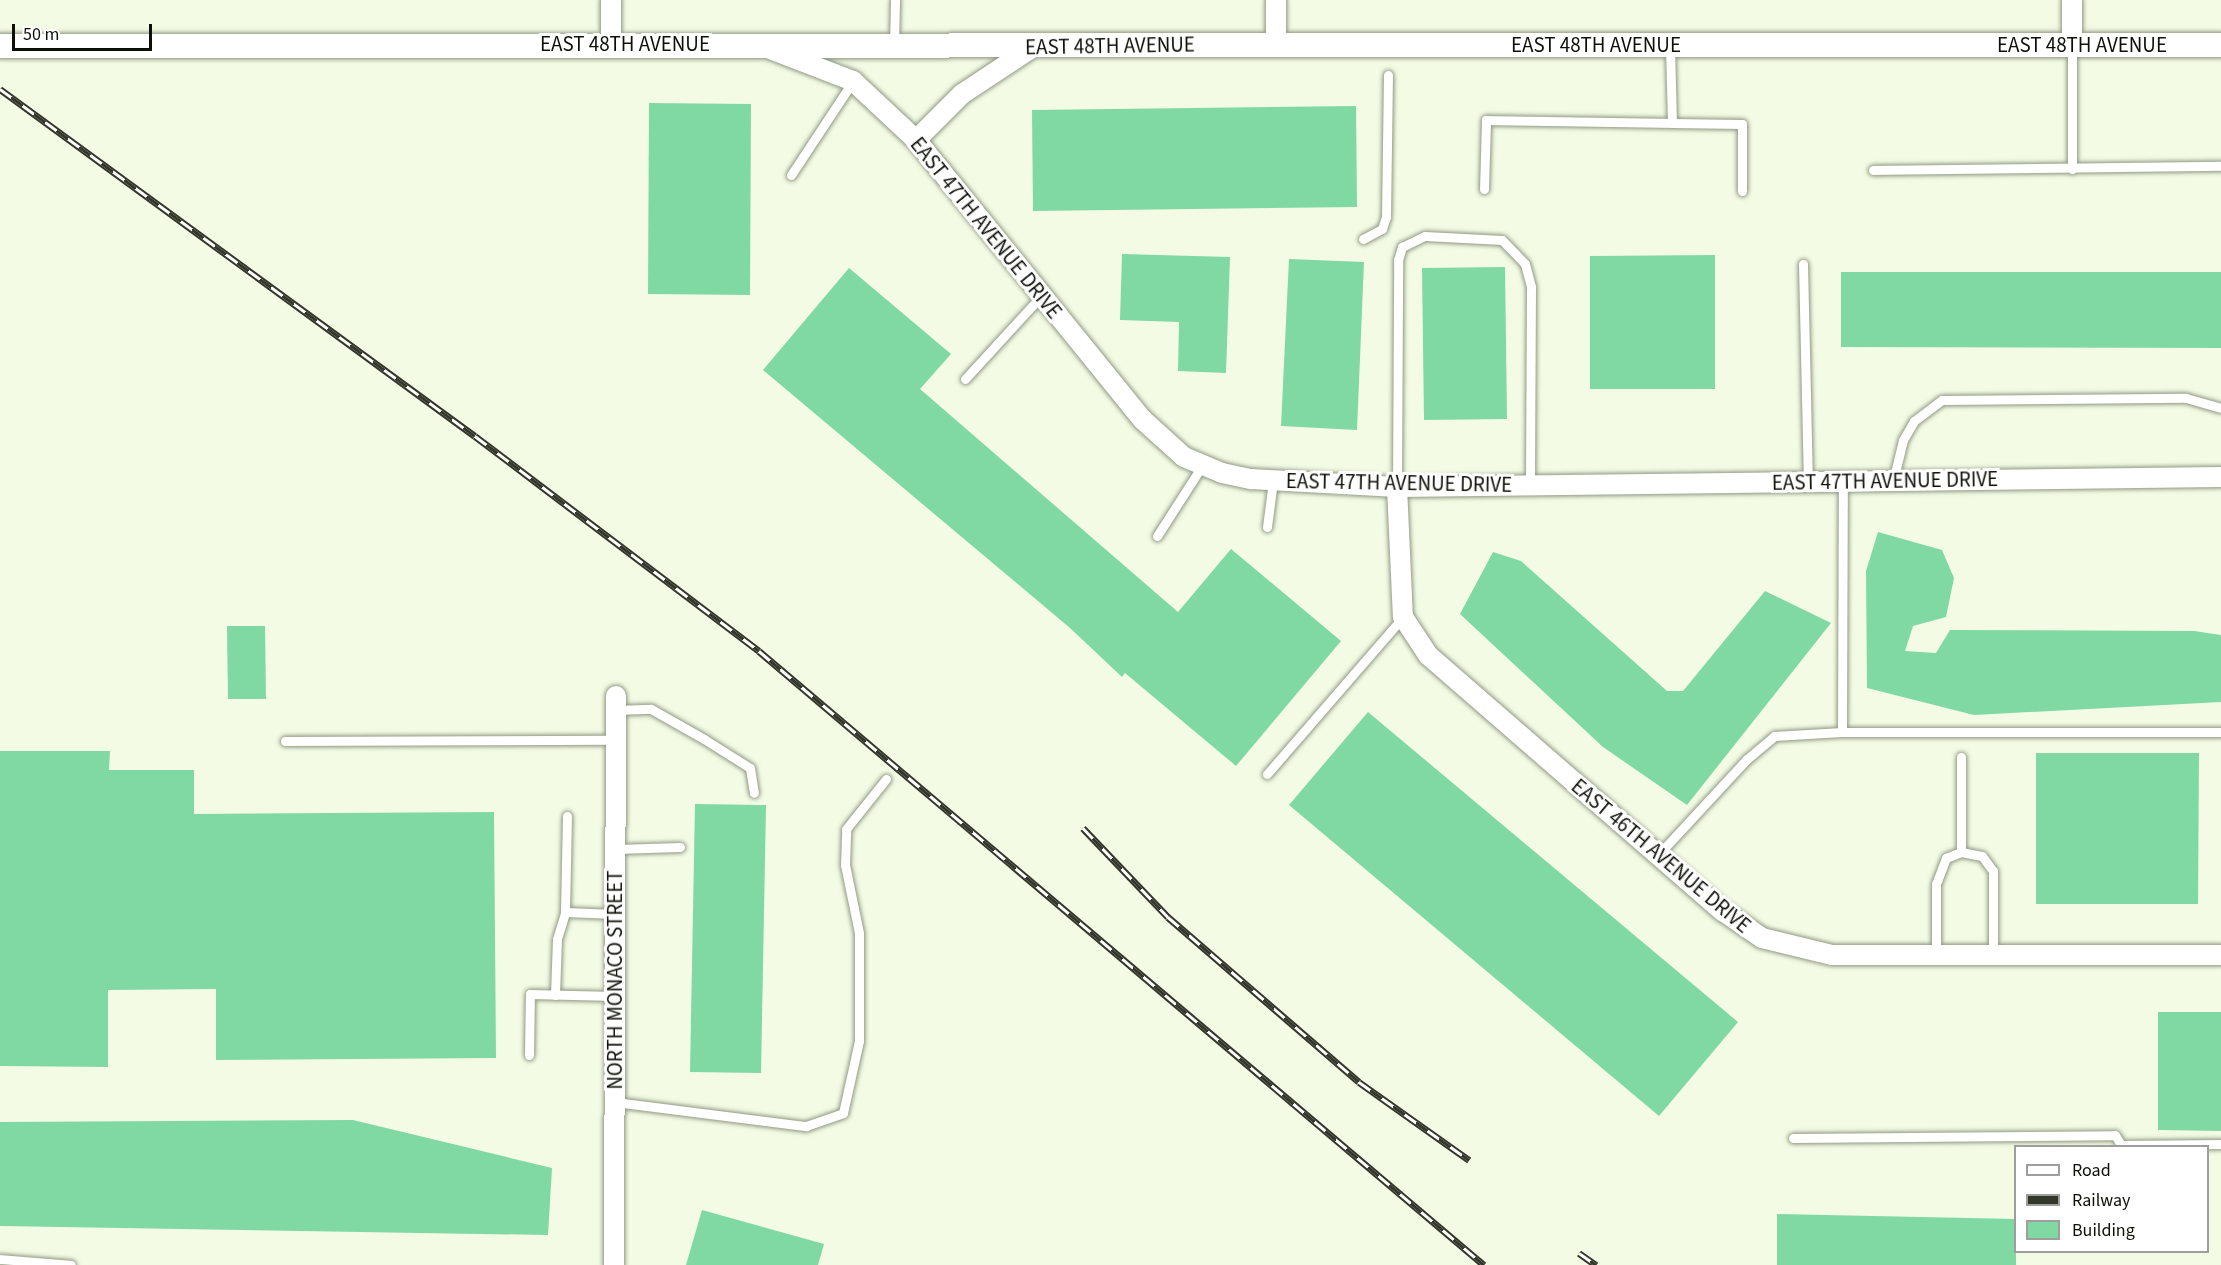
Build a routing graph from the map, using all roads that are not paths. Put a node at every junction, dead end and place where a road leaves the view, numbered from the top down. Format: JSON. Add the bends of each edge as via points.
{"nodes":[{"id":1,"x":611,"y":0,"type":"edge"},
{"id":2,"x":895,"y":0,"type":"edge"},
{"id":3,"x":1276,"y":0,"type":"edge"},
{"id":4,"x":2073,"y":0,"type":"edge"},
{"id":5,"x":611,"y":44,"type":"junction"},
{"id":6,"x":1276,"y":44,"type":"junction"},
{"id":7,"x":759,"y":45,"type":"junction"},
{"id":8,"x":1670,"y":45,"type":"junction"},
{"id":9,"x":2072,"y":45,"type":"junction"},
{"id":10,"x":2221,"y":45,"type":"edge"},
{"id":11,"x":0,"y":46,"type":"edge"},
{"id":12,"x":1033,"y":47,"type":"junction"},
{"id":13,"x":894,"y":48,"type":"junction"},
{"id":14,"x":1388,"y":75,"type":"dead end"},
{"id":15,"x":853,"y":81,"type":"junction"},
{"id":16,"x":1672,"y":123,"type":"junction"},
{"id":17,"x":916,"y":140,"type":"junction"},
{"id":18,"x":2221,"y":166,"type":"edge"},
{"id":19,"x":2072,"y":169,"type":"junction"},
{"id":20,"x":1873,"y":171,"type":"dead end"},
{"id":21,"x":791,"y":175,"type":"dead end"},
{"id":22,"x":1484,"y":189,"type":"dead end"},
{"id":23,"x":1742,"y":191,"type":"dead end"},
{"id":24,"x":1363,"y":239,"type":"dead end"},
{"id":25,"x":1803,"y":264,"type":"dead end"},
{"id":26,"x":1042,"y":295,"type":"junction"},
{"id":27,"x":965,"y":379,"type":"dead end"},
{"id":28,"x":2221,"y":408,"type":"edge"},
{"id":29,"x":1202,"y":466,"type":"junction"},
{"id":30,"x":2221,"y":477,"type":"edge"},
{"id":31,"x":1273,"y":481,"type":"junction"},
{"id":32,"x":1808,"y":482,"type":"junction"},
{"id":33,"x":1843,"y":482,"type":"junction"},
{"id":34,"x":1893,"y":482,"type":"junction"},
{"id":35,"x":1530,"y":486,"type":"junction"},
{"id":36,"x":1397,"y":487,"type":"junction"},
{"id":37,"x":1267,"y":527,"type":"dead end"},
{"id":38,"x":1157,"y":536,"type":"dead end"},
{"id":39,"x":1403,"y":617,"type":"junction"},
{"id":40,"x":616,"y":703,"type":"joint"},
{"id":41,"x":1842,"y":732,"type":"junction"},
{"id":42,"x":2221,"y":732,"type":"edge"},
{"id":43,"x":616,"y":740,"type":"junction"},
{"id":44,"x":285,"y":741,"type":"dead end"},
{"id":45,"x":1961,"y":757,"type":"dead end"},
{"id":46,"x":1267,"y":774,"type":"dead end"},
{"id":47,"x":886,"y":780,"type":"dead end"},
{"id":48,"x":754,"y":793,"type":"dead end"},
{"id":49,"x":567,"y":816,"type":"dead end"},
{"id":50,"x":680,"y":847,"type":"dead end"},
{"id":51,"x":616,"y":849,"type":"junction"},
{"id":52,"x":1962,"y":852,"type":"junction"},
{"id":53,"x":1658,"y":855,"type":"junction"},
{"id":54,"x":565,"y":912,"type":"junction"},
{"id":55,"x":615,"y":914,"type":"junction"},
{"id":56,"x":1936,"y":956,"type":"junction"},
{"id":57,"x":1993,"y":956,"type":"junction"},
{"id":58,"x":2221,"y":956,"type":"edge"},
{"id":59,"x":555,"y":995,"type":"junction"},
{"id":60,"x":615,"y":996,"type":"junction"},
{"id":61,"x":529,"y":1055,"type":"dead end"},
{"id":62,"x":615,"y":1102,"type":"junction"},
{"id":63,"x":1793,"y":1138,"type":"dead end"},
{"id":64,"x":2221,"y":1144,"type":"edge"},
{"id":65,"x":0,"y":1259,"type":"edge"},
{"id":66,"x":71,"y":1265,"type":"edge"},
{"id":67,"x":614,"y":1265,"type":"edge"}],
"edges":[{"from":1,"to":5,"type":"street"},
{"from":2,"to":13,"type":"lane"},
{"from":3,"to":6,"type":"street"},
{"from":4,"to":9,"type":"street"},
{"from":5,"to":7,"type":"street","name":"EAST 48TH AVENUE"},
{"from":5,"to":11,"type":"street","name":"EAST 48TH AVENUE"},
{"from":6,"to":8,"type":"street","name":"EAST 48TH AVENUE"},
{"from":6,"to":12,"type":"street","name":"EAST 48TH AVENUE"},
{"from":7,"to":13,"type":"street","name":"EAST 48TH AVENUE"},
{"from":7,"to":15,"type":"street","name":"EAST 47TH AVENUE DRIVE"},
{"from":8,"to":9,"type":"street","name":"EAST 48TH AVENUE"},
{"from":8,"to":16,"type":"lane"},
{"from":9,"to":10,"type":"street","name":"EAST 48TH AVENUE"},
{"from":9,"to":19,"type":"lane"},
{"from":12,"to":13,"type":"street","name":"EAST 48TH AVENUE"},
{"from":12,"to":17,"type":"street","via":[[962,94]]},
{"from":14,"to":24,"type":"lane","via":[[1386,217],[1382,229]]},
{"from":15,"to":17,"type":"street","name":"EAST 47TH AVENUE DRIVE"},
{"from":15,"to":21,"type":"lane"},
{"from":16,"to":22,"type":"lane","via":[[1486,120]]},
{"from":16,"to":23,"type":"lane","via":[[1742,124]]},
{"from":17,"to":26,"type":"street","name":"EAST 47TH AVENUE DRIVE"},
{"from":18,"to":19,"type":"lane"},
{"from":19,"to":20,"type":"lane"},
{"from":25,"to":32,"type":"lane"},
{"from":26,"to":27,"type":"lane"},
{"from":26,"to":29,"type":"street","name":"EAST 47TH AVENUE DRIVE","via":[[1143,420],[1166,443]]},
{"from":28,"to":34,"type":"lane","via":[[2186,398],[1942,400],[1914,421],[1904,440]]},
{"from":29,"to":31,"type":"street","name":"EAST 47TH AVENUE DRIVE"},
{"from":29,"to":38,"type":"lane"},
{"from":30,"to":34,"type":"street","name":"EAST 47TH AVENUE DRIVE"},
{"from":31,"to":36,"type":"street","name":"EAST 47TH AVENUE DRIVE"},
{"from":31,"to":37,"type":"lane"},
{"from":32,"to":33,"type":"street","name":"EAST 47TH AVENUE DRIVE"},
{"from":32,"to":35,"type":"street","name":"EAST 47TH AVENUE DRIVE"},
{"from":33,"to":34,"type":"street","name":"EAST 47TH AVENUE DRIVE"},
{"from":33,"to":41,"type":"lane"},
{"from":35,"to":36,"type":"street","name":"EAST 47TH AVENUE DRIVE"},
{"from":35,"to":36,"type":"lane","via":[[1531,287],[1525,264],[1502,240],[1425,236],[1402,247],[1398,261]]},
{"from":36,"to":39,"type":"street"},
{"from":39,"to":46,"type":"lane"},
{"from":39,"to":53,"type":"street","name":"EAST 46TH AVENUE DRIVE","via":[[1446,674]]},
{"from":40,"to":43,"type":"street","name":"NORTH MONACO STREET"},
{"from":40,"to":48,"type":"lane","via":[[651,709],[750,768]]},
{"from":41,"to":42,"type":"lane"},
{"from":41,"to":53,"type":"lane","via":[[1774,736],[1746,759]]},
{"from":43,"to":44,"type":"lane"},
{"from":43,"to":51,"type":"street","name":"NORTH MONACO STREET"},
{"from":45,"to":52,"type":"lane"},
{"from":47,"to":62,"type":"lane","via":[[846,829],[845,865],[859,933],[859,1029],[843,1113],[806,1126]]},
{"from":49,"to":54,"type":"lane"},
{"from":50,"to":51,"type":"lane"},
{"from":51,"to":55,"type":"street","name":"NORTH MONACO STREET"},
{"from":52,"to":56,"type":"lane","via":[[1946,858],[1936,884]]},
{"from":52,"to":57,"type":"lane","via":[[1982,856],[1993,871]]},
{"from":53,"to":56,"type":"street","name":"EAST 46TH AVENUE DRIVE","via":[[1748,929],[1789,948],[1832,956]]},
{"from":54,"to":55,"type":"lane"},
{"from":54,"to":59,"type":"lane","via":[[557,939]]},
{"from":55,"to":60,"type":"street","name":"NORTH MONACO STREET"},
{"from":56,"to":57,"type":"street","name":"EAST 46TH AVENUE DRIVE"},
{"from":57,"to":58,"type":"street","name":"EAST 46TH AVENUE DRIVE"},
{"from":59,"to":60,"type":"lane"},
{"from":59,"to":61,"type":"lane","via":[[530,994]]},
{"from":60,"to":62,"type":"street","name":"NORTH MONACO STREET"},
{"from":62,"to":67,"type":"street","name":"NORTH MONACO STREET"},
{"from":63,"to":64,"type":"lane","via":[[2115,1135],[2121,1145]]},
{"from":65,"to":66,"type":"lane"}]}
